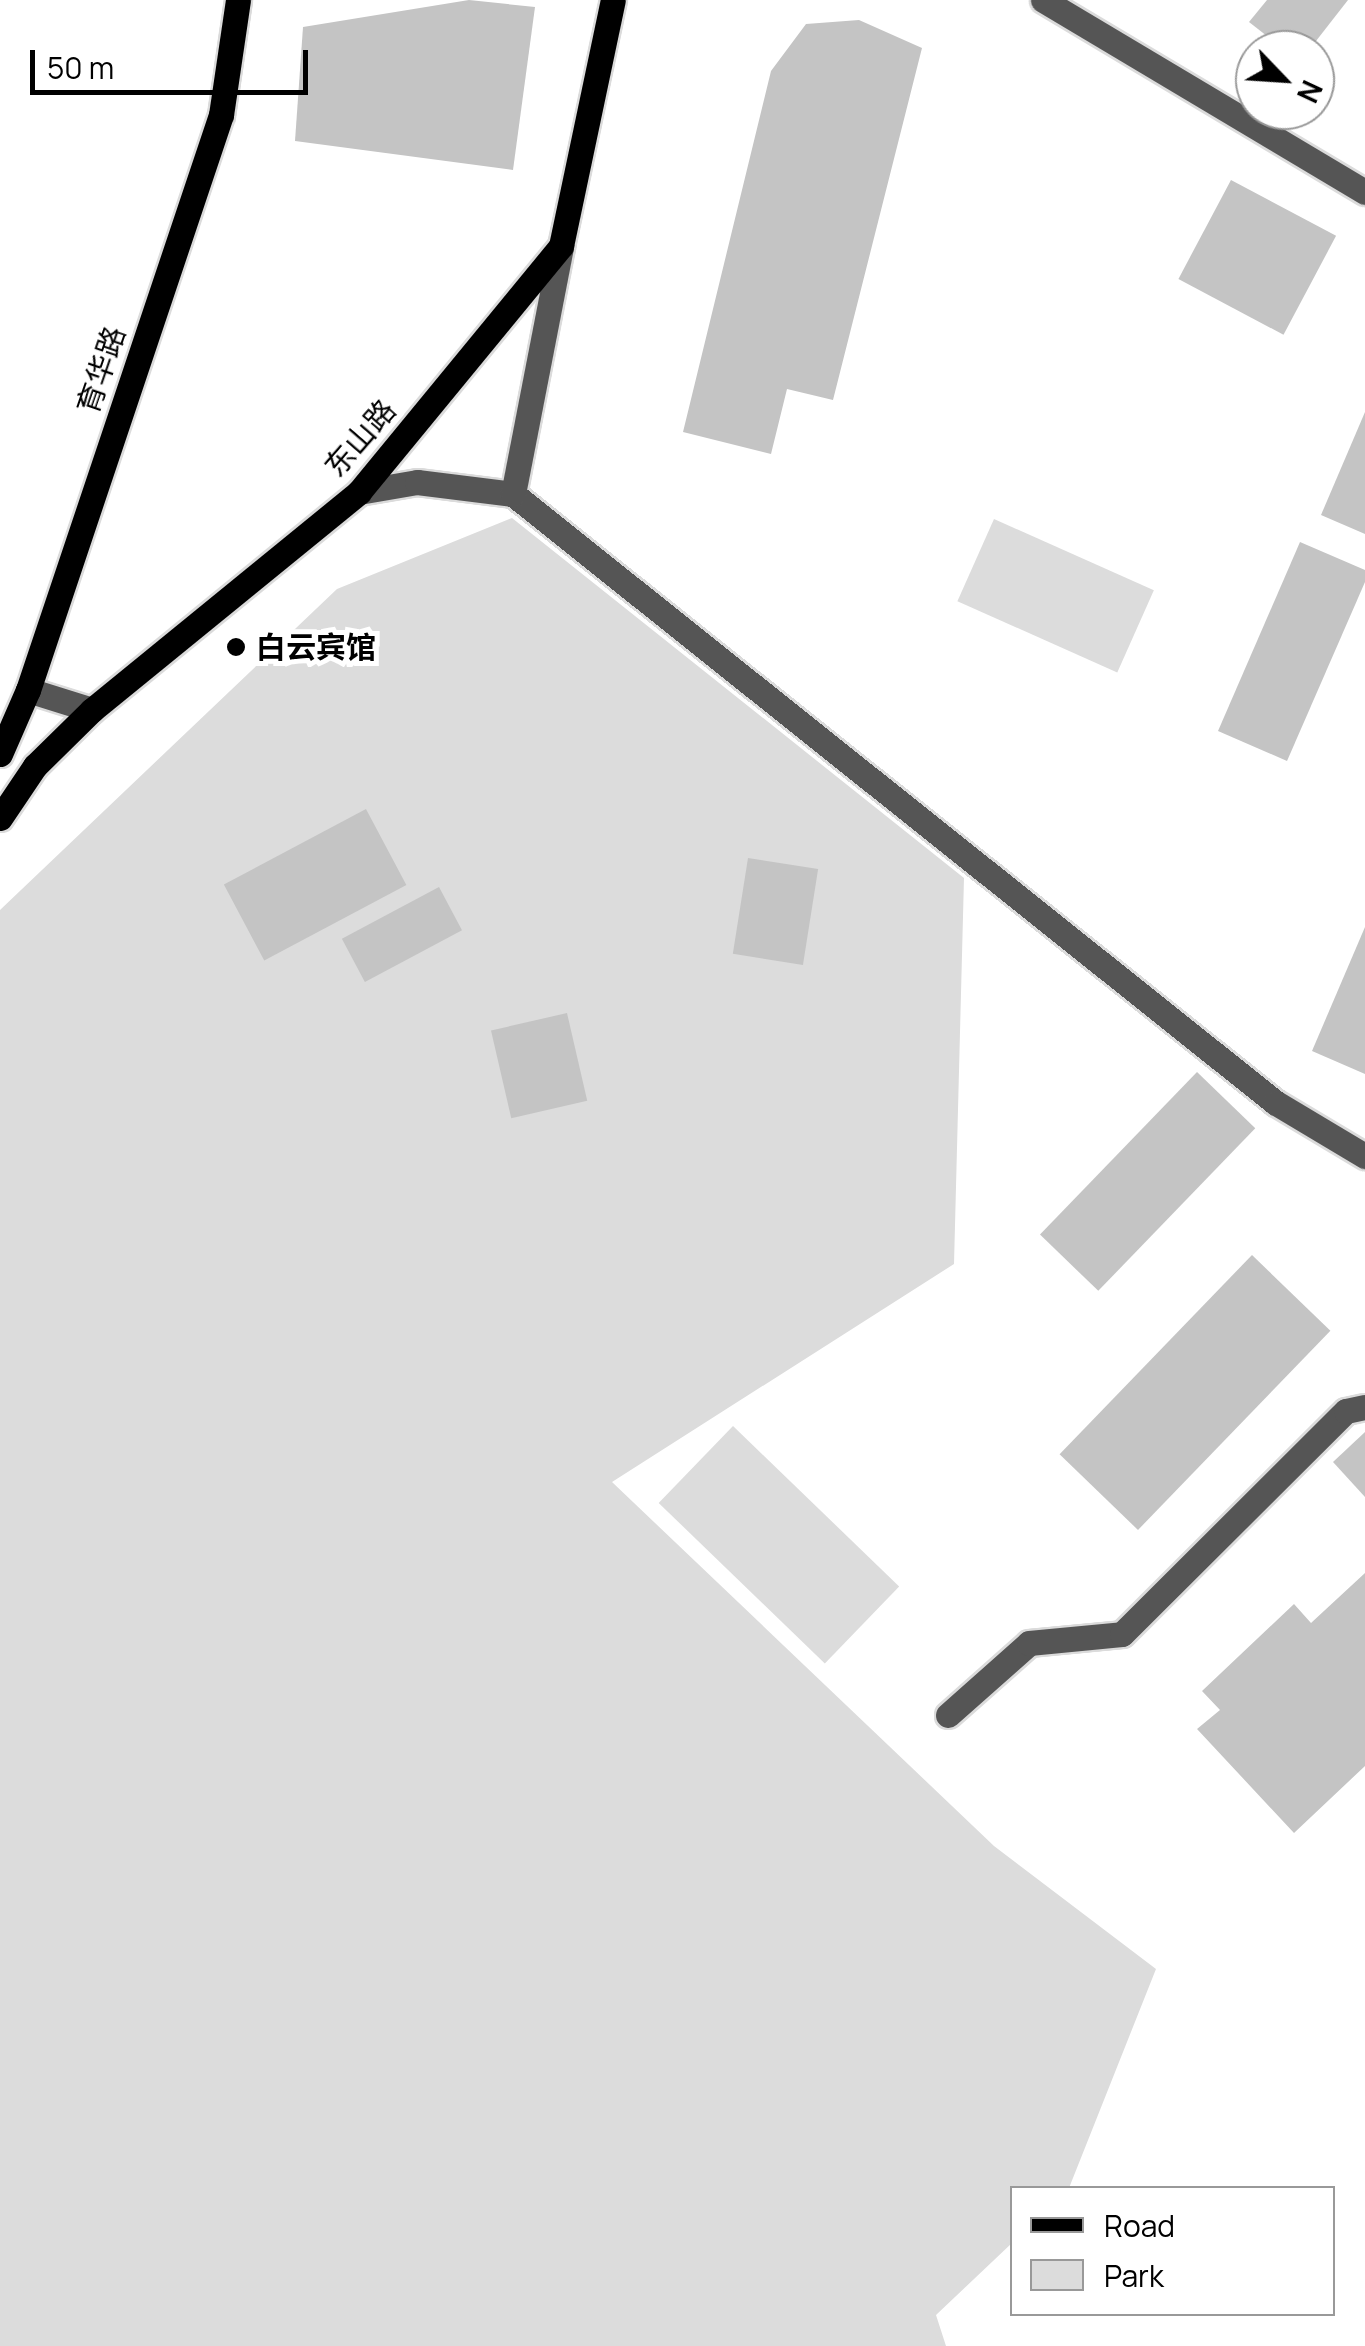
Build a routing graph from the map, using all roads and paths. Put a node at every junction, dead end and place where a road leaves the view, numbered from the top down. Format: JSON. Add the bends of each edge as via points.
{"nodes":[{"id":1,"x":238,"y":0,"type":"edge"},
{"id":2,"x":613,"y":0,"type":"edge"},
{"id":3,"x":1043,"y":0,"type":"edge"},
{"id":4,"x":1365,"y":192,"type":"edge"},
{"id":5,"x":562,"y":246,"type":"junction"},
{"id":6,"x":360,"y":492,"type":"junction"},
{"id":7,"x":513,"y":494,"type":"junction"},
{"id":8,"x":28,"y":690,"type":"junction"},
{"id":9,"x":92,"y":710,"type":"junction"},
{"id":10,"x":0,"y":754,"type":"edge"},
{"id":11,"x":0,"y":818,"type":"edge"},
{"id":12,"x":1365,"y":1156,"type":"edge"},
{"id":13,"x":1365,"y":1407,"type":"edge"},
{"id":14,"x":948,"y":1715,"type":"dead end"}],
"edges":[{"from":1,"to":8,"type":"main road","name":"育华路","via":[[221,115]]},
{"from":2,"to":5,"type":"main road","name":"东山路"},
{"from":3,"to":4,"type":"street"},
{"from":5,"to":6,"type":"main road","name":"东山路"},
{"from":5,"to":7,"type":"street"},
{"from":6,"to":7,"type":"street","via":[[418,482]]},
{"from":6,"to":9,"type":"main road","name":"东山路"},
{"from":7,"to":12,"type":"street","via":[[1276,1102]]},
{"from":8,"to":9,"type":"street"},
{"from":8,"to":10,"type":"main road","name":"育华路"},
{"from":9,"to":11,"type":"main road","name":"东山路","via":[[35,766]]},
{"from":13,"to":14,"type":"street","via":[[1346,1411],[1122,1634],[1030,1643]]}]}
